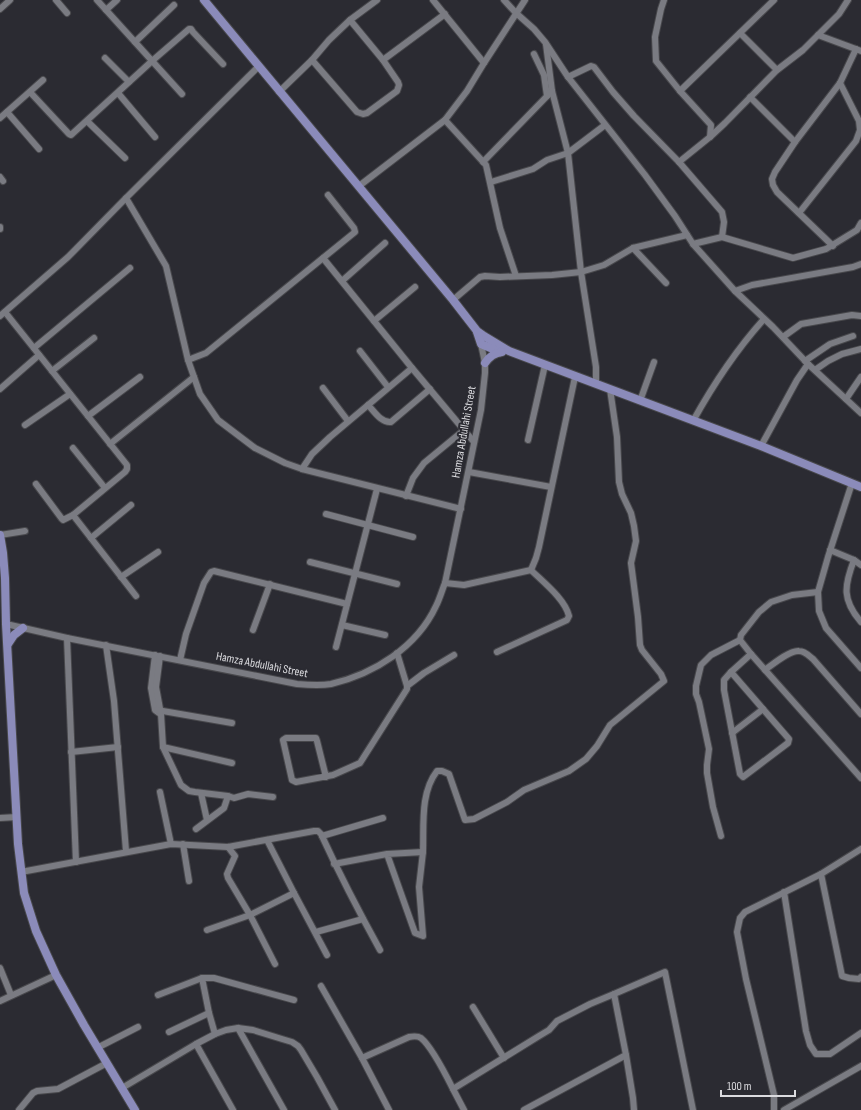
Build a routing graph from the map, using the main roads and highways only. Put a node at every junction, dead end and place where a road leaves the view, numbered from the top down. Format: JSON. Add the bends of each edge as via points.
{"nodes":[{"id":1,"x":204,"y":0,"type":"edge"},
{"id":2,"x":477,"y":331,"type":"junction"},
{"id":3,"x":491,"y":341,"type":"junction"},
{"id":4,"x":481,"y":344,"type":"junction"},
{"id":5,"x":504,"y":352,"type":"junction"},
{"id":6,"x":485,"y":363,"type":"road end"},
{"id":7,"x":861,"y":487,"type":"edge"},
{"id":8,"x":0,"y":535,"type":"edge"},
{"id":9,"x":23,"y":628,"type":"road end"},
{"id":10,"x":7,"y":645,"type":"junction"},
{"id":11,"x":135,"y":1110,"type":"edge"}],
"edges":[{"from":1,"to":2,"type":"main road"},
{"from":2,"to":3,"type":"main road"},
{"from":2,"to":4,"type":"main road"},
{"from":3,"to":4,"type":"main road"},
{"from":3,"to":5,"type":"main road","via":[[503,347]]},
{"from":4,"to":5,"type":"main road"},
{"from":5,"to":6,"type":"main road","via":[[494,354]]},
{"from":5,"to":7,"type":"main road","via":[[761,446]]},
{"from":8,"to":10,"type":"main road","via":[[5,578]]},
{"from":9,"to":10,"type":"main road","via":[[14,634]]},
{"from":10,"to":11,"type":"main road","via":[[18,846],[24,893],[36,931],[56,975]]}]}
